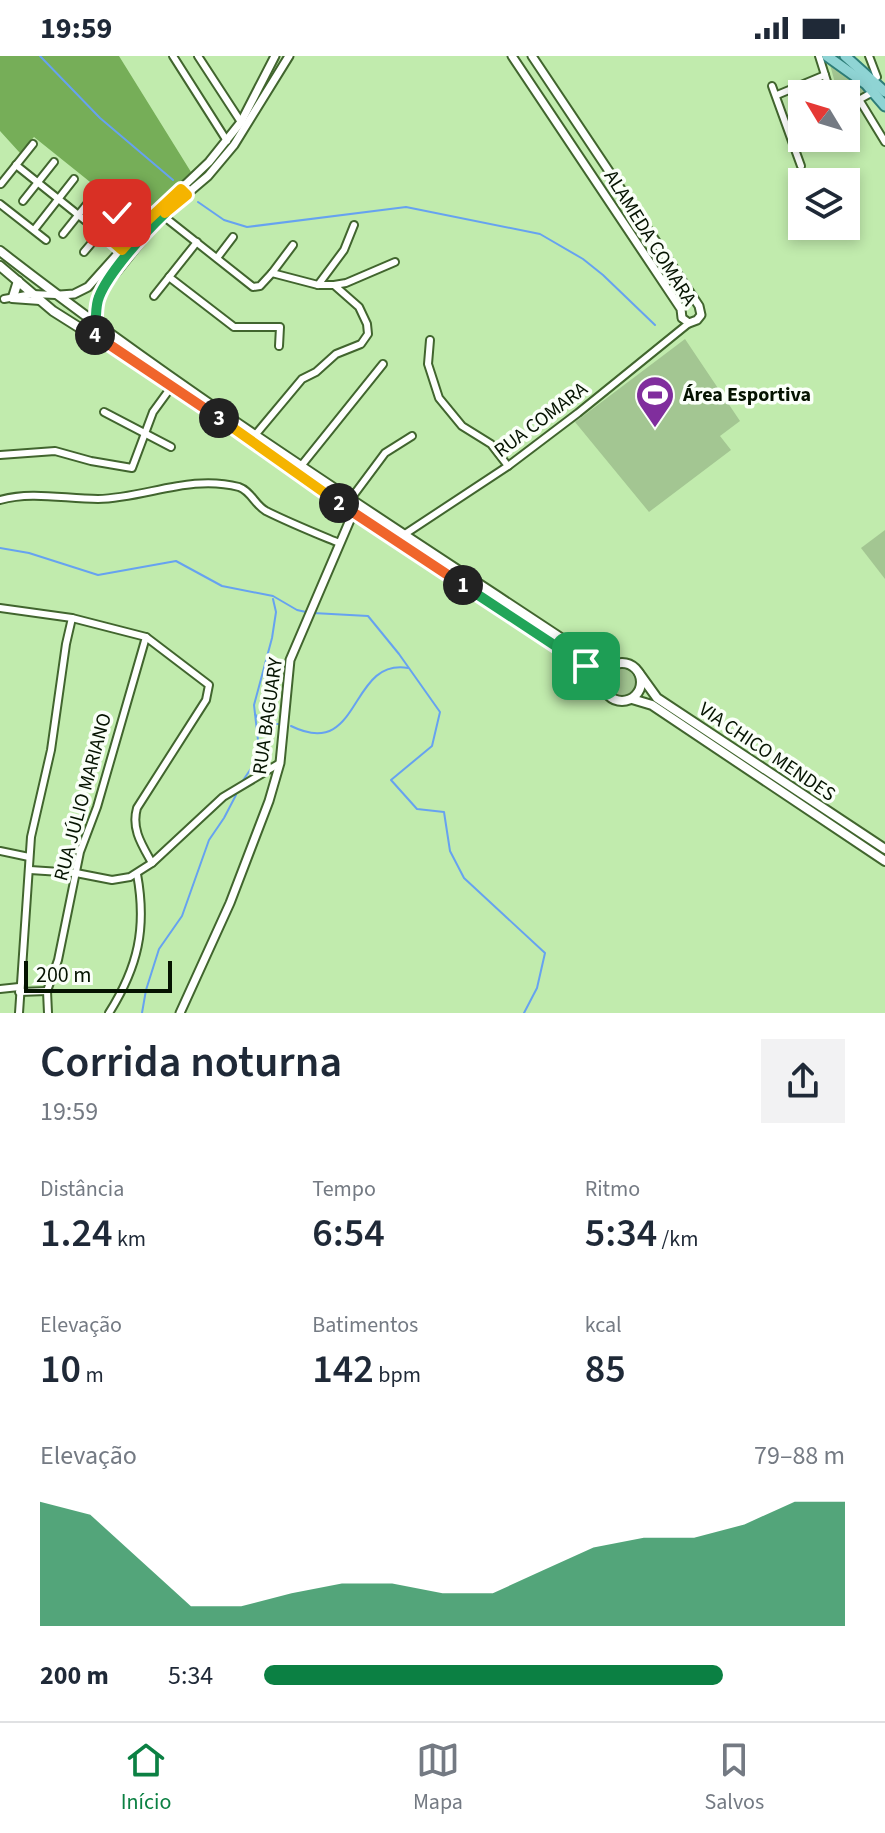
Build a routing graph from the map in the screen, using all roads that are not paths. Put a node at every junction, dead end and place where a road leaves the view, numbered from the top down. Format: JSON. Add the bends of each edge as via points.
{"nodes":[{"id":1,"x":173,"y":56,"type":"edge"},
{"id":2,"x":198,"y":56,"type":"edge"},
{"id":3,"x":275,"y":56,"type":"edge"},
{"id":4,"x":289,"y":56,"type":"edge"},
{"id":5,"x":512,"y":56,"type":"edge"},
{"id":6,"x":532,"y":56,"type":"edge"},
{"id":7,"x":819,"y":56,"type":"edge"},
{"id":8,"x":827,"y":56,"type":"edge"},
{"id":9,"x":845,"y":56,"type":"edge"},
{"id":10,"x":869,"y":56,"type":"edge"},
{"id":11,"x":885,"y":73,"type":"edge"},
{"id":12,"x":825,"y":75,"type":"junction"},
{"id":13,"x":875,"y":78,"type":"junction"},
{"id":14,"x":827,"y":80,"type":"edge"},
{"id":15,"x":772,"y":86,"type":"dead end"},
{"id":16,"x":873,"y":92,"type":"junction"},
{"id":17,"x":885,"y":92,"type":"edge"},
{"id":18,"x":777,"y":95,"type":"junction"},
{"id":19,"x":860,"y":101,"type":"joint"},
{"id":20,"x":885,"y":106,"type":"edge"},
{"id":21,"x":241,"y":122,"type":"junction"},
{"id":22,"x":227,"y":141,"type":"junction"},
{"id":23,"x":885,"y":142,"type":"edge"},
{"id":24,"x":33,"y":144,"type":"dead end"},
{"id":25,"x":54,"y":162,"type":"dead end"},
{"id":26,"x":16,"y":165,"type":"junction"},
{"id":27,"x":801,"y":166,"type":"dead end"},
{"id":28,"x":74,"y":179,"type":"dead end"},
{"id":29,"x":38,"y":182,"type":"junction"},
{"id":30,"x":1,"y":184,"type":"edge"},
{"id":31,"x":184,"y":192,"type":"junction"},
{"id":32,"x":95,"y":194,"type":"dead end"},
{"id":33,"x":59,"y":199,"type":"junction"},
{"id":34,"x":23,"y":201,"type":"dead end"},
{"id":35,"x":0,"y":204,"type":"edge"},
{"id":36,"x":117,"y":213,"type":"dead end"},
{"id":37,"x":79,"y":214,"type":"junction"},
{"id":38,"x":162,"y":215,"type":"junction"},
{"id":39,"x":354,"y":225,"type":"dead end"},
{"id":40,"x":34,"y":230,"type":"junction"},
{"id":41,"x":101,"y":232,"type":"junction"},
{"id":42,"x":63,"y":234,"type":"dead end"},
{"id":43,"x":233,"y":237,"type":"dead end"},
{"id":44,"x":46,"y":240,"type":"dead end"},
{"id":45,"x":197,"y":242,"type":"junction"},
{"id":46,"x":293,"y":245,"type":"dead end"},
{"id":47,"x":122,"y":250,"type":"junction"},
{"id":48,"x":0,"y":251,"type":"edge"},
{"id":49,"x":84,"y":252,"type":"dead end"},
{"id":50,"x":217,"y":258,"type":"junction"},
{"id":51,"x":395,"y":262,"type":"dead end"},
{"id":52,"x":0,"y":266,"type":"edge"},
{"id":53,"x":272,"y":273,"type":"junction"},
{"id":54,"x":169,"y":277,"type":"junction"},
{"id":55,"x":18,"y":281,"type":"junction"},
{"id":56,"x":318,"y":285,"type":"junction"},
{"id":57,"x":334,"y":285,"type":"junction"},
{"id":58,"x":32,"y":294,"type":"junction"},
{"id":59,"x":60,"y":295,"type":"junction"},
{"id":60,"x":154,"y":296,"type":"dead end"},
{"id":61,"x":6,"y":298,"type":"edge"},
{"id":62,"x":40,"y":301,"type":"junction"},
{"id":63,"x":694,"y":302,"type":"junction"},
{"id":64,"x":49,"y":308,"type":"junction"},
{"id":65,"x":681,"y":309,"type":"junction"},
{"id":66,"x":96,"y":322,"type":"junction"},
{"id":67,"x":689,"y":323,"type":"junction"},
{"id":68,"x":93,"y":334,"type":"junction"},
{"id":69,"x":430,"y":340,"type":"dead end"},
{"id":70,"x":279,"y":346,"type":"dead end"},
{"id":71,"x":383,"y":364,"type":"dead end"},
{"id":72,"x":172,"y":386,"type":"junction"},
{"id":73,"x":104,"y":412,"type":"dead end"},
{"id":74,"x":144,"y":432,"type":"junction"},
{"id":75,"x":256,"y":434,"type":"junction"},
{"id":76,"x":412,"y":436,"type":"dead end"},
{"id":77,"x":171,"y":447,"type":"dead end"},
{"id":78,"x":0,"y":455,"type":"edge"},
{"id":79,"x":301,"y":466,"type":"junction"},
{"id":80,"x":508,"y":466,"type":"junction"},
{"id":81,"x":0,"y":500,"type":"edge"},
{"id":82,"x":350,"y":500,"type":"junction"},
{"id":83,"x":353,"y":513,"type":"junction"},
{"id":84,"x":405,"y":534,"type":"junction"},
{"id":85,"x":339,"y":543,"type":"junction"},
{"id":86,"x":0,"y":608,"type":"edge"},
{"id":87,"x":72,"y":618,"type":"junction"},
{"id":88,"x":146,"y":637,"type":"junction"},
{"id":89,"x":611,"y":667,"type":"junction"},
{"id":90,"x":639,"y":673,"type":"junction"},
{"id":91,"x":603,"y":685,"type":"junction"},
{"id":92,"x":632,"y":699,"type":"junction"},
{"id":93,"x":280,"y":763,"type":"junction"},
{"id":94,"x":885,"y":849,"type":"edge"},
{"id":95,"x":0,"y":851,"type":"edge"},
{"id":96,"x":29,"y":857,"type":"junction"},
{"id":97,"x":885,"y":861,"type":"edge"},
{"id":98,"x":152,"y":863,"type":"junction"},
{"id":99,"x":30,"y":870,"type":"junction"},
{"id":100,"x":76,"y":873,"type":"junction"},
{"id":101,"x":137,"y":874,"type":"junction"},
{"id":102,"x":0,"y":989,"type":"edge"},
{"id":103,"x":19,"y":989,"type":"junction"},
{"id":104,"x":47,"y":991,"type":"junction"},
{"id":105,"x":19,"y":1013,"type":"edge"},
{"id":106,"x":48,"y":1013,"type":"edge"},
{"id":107,"x":109,"y":1013,"type":"edge"},
{"id":108,"x":180,"y":1013,"type":"edge"}],
"edges":[{"from":1,"to":22,"type":"street"},
{"from":2,"to":21,"type":"street"},
{"from":3,"to":21,"type":"street"},
{"from":4,"to":31,"type":"street","via":[[242,135],[217,166]]},
{"from":5,"to":65,"type":"street","name":"ALAMEDA COMARA"},
{"from":6,"to":63,"type":"street","name":"ALAMEDA COMARA"},
{"from":7,"to":12,"type":"street"},
{"from":8,"to":16,"type":"main road"},
{"from":9,"to":13,"type":"main road"},
{"from":10,"to":13,"type":"street"},
{"from":11,"to":13,"type":"street"},
{"from":12,"to":14,"type":"street"},
{"from":12,"to":18,"type":"street"},
{"from":13,"to":17,"type":"main road"},
{"from":15,"to":18,"type":"street"},
{"from":16,"to":19,"type":"street"},
{"from":16,"to":20,"type":"main road"},
{"from":18,"to":27,"type":"street"},
{"from":19,"to":23,"type":"street"},
{"from":21,"to":22,"type":"street"},
{"from":22,"to":31,"type":"street"},
{"from":24,"to":26,"type":"street"},
{"from":25,"to":29,"type":"street"},
{"from":26,"to":29,"type":"street"},
{"from":26,"to":30,"type":"street"},
{"from":28,"to":33,"type":"street"},
{"from":29,"to":33,"type":"street"},
{"from":29,"to":34,"type":"street"},
{"from":31,"to":38,"type":"street"},
{"from":31,"to":47,"type":"street","via":[[149,219]]},
{"from":32,"to":37,"type":"street"},
{"from":33,"to":37,"type":"street"},
{"from":33,"to":40,"type":"street"},
{"from":35,"to":40,"type":"street"},
{"from":36,"to":41,"type":"street"},
{"from":37,"to":41,"type":"street"},
{"from":37,"to":42,"type":"street"},
{"from":38,"to":45,"type":"street"},
{"from":38,"to":66,"type":"street","via":[[101,292]]},
{"from":39,"to":56,"type":"street","via":[[344,250]]},
{"from":40,"to":44,"type":"street"},
{"from":41,"to":47,"type":"street"},
{"from":41,"to":49,"type":"street"},
{"from":43,"to":50,"type":"street"},
{"from":45,"to":50,"type":"street"},
{"from":45,"to":54,"type":"street"},
{"from":46,"to":53,"type":"street"},
{"from":47,"to":59,"type":"street","via":[[84,291]]},
{"from":48,"to":59,"type":"main road"},
{"from":50,"to":53,"type":"street","via":[[255,288]]},
{"from":51,"to":57,"type":"street"},
{"from":52,"to":55,"type":"main road"},
{"from":53,"to":56,"type":"street"},
{"from":54,"to":60,"type":"street"},
{"from":54,"to":70,"type":"street","via":[[234,327],[280,327]]},
{"from":55,"to":58,"type":"main road"},
{"from":55,"to":61,"type":"main road"},
{"from":56,"to":57,"type":"street"},
{"from":57,"to":75,"type":"street","via":[[363,314],[365,340],[302,379]]},
{"from":58,"to":59,"type":"street"},
{"from":58,"to":61,"type":"street"},
{"from":58,"to":62,"type":"main road"},
{"from":59,"to":64,"type":"main road"},
{"from":59,"to":66,"type":"main road"},
{"from":61,"to":62,"type":"street"},
{"from":62,"to":64,"type":"main road"},
{"from":63,"to":65,"type":"street"},
{"from":63,"to":67,"type":"street","name":"ALAMEDA COMARA","via":[[701,315]]},
{"from":64,"to":68,"type":"main road"},
{"from":65,"to":67,"type":"street","name":"ALAMEDA COMARA"},
{"from":66,"to":68,"type":"street"},
{"from":66,"to":75,"type":"main road"},
{"from":67,"to":80,"type":"street","name":"RUA COMARA"},
{"from":68,"to":72,"type":"main road"},
{"from":69,"to":80,"type":"street","via":[[428,364],[439,398]]},
{"from":71,"to":79,"type":"street"},
{"from":72,"to":74,"type":"street"},
{"from":72,"to":83,"type":"main road"},
{"from":73,"to":74,"type":"street"},
{"from":74,"to":77,"type":"street"},
{"from":74,"to":78,"type":"street","via":[[132,468],[55,451]]},
{"from":75,"to":79,"type":"main road"},
{"from":76,"to":82,"type":"street","via":[[385,453]]},
{"from":79,"to":82,"type":"main road"},
{"from":80,"to":84,"type":"street","name":"RUA COMARA"},
{"from":81,"to":85,"type":"street","via":[[47,495],[99,499],[181,483],[219,484],[246,490],[263,509]]},
{"from":82,"to":84,"type":"main road"},
{"from":83,"to":85,"type":"street","name":"RUA BAGUARY"},
{"from":83,"to":91,"type":"main road","via":[[586,666]]},
{"from":84,"to":89,"type":"main road"},
{"from":85,"to":93,"type":"street","name":"RUA BAGUARY","via":[[290,660]]},
{"from":86,"to":87,"type":"street"},
{"from":87,"to":88,"type":"street"},
{"from":87,"to":96,"type":"street"},
{"from":88,"to":98,"type":"street","via":[[208,684],[209,694],[137,808],[137,834]]},
{"from":88,"to":100,"type":"street","name":"RUA JÚLIO MARIANO"},
{"from":89,"to":90,"type":"main road","via":[[626,664]]},
{"from":89,"to":91,"type":"main road"},
{"from":90,"to":92,"type":"main road","via":[[641,686]]},
{"from":90,"to":94,"type":"main road","name":"VIA CHICO MENDES","via":[[657,698]]},
{"from":91,"to":92,"type":"main road","via":[[617,701]]},
{"from":92,"to":97,"type":"main road","name":"VIA CHICO MENDES","via":[[652,705]]},
{"from":93,"to":98,"type":"street","via":[[223,797]]},
{"from":93,"to":108,"type":"street","name":"RUA BAGUARY","via":[[230,903]]},
{"from":95,"to":96,"type":"street"},
{"from":96,"to":99,"type":"street"},
{"from":98,"to":101,"type":"street"},
{"from":99,"to":100,"type":"street"},
{"from":99,"to":103,"type":"street"},
{"from":100,"to":101,"type":"street","via":[[112,880]]},
{"from":100,"to":104,"type":"street","name":"RUA JÚLIO MARIANO"},
{"from":101,"to":107,"type":"street","via":[[140,941]]},
{"from":102,"to":103,"type":"street"},
{"from":103,"to":104,"type":"street"},
{"from":103,"to":105,"type":"street"},
{"from":104,"to":106,"type":"street","name":"RUA JÚLIO MARIANO"}]}
